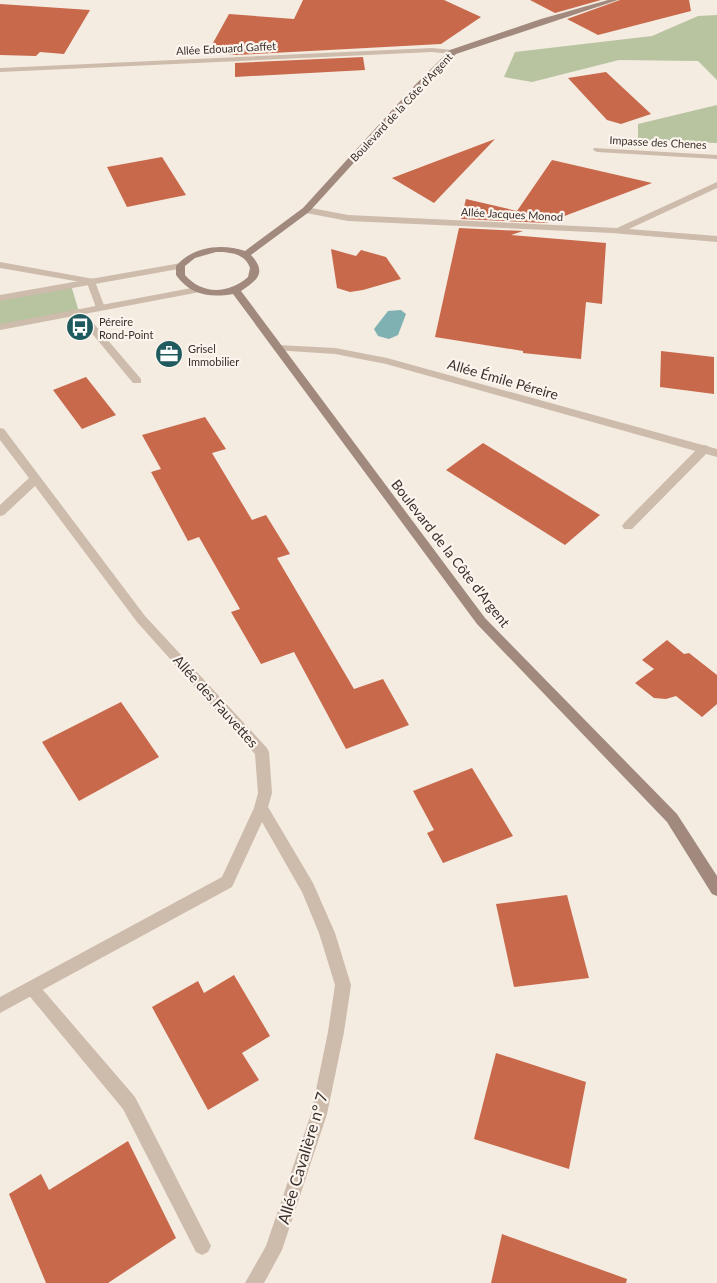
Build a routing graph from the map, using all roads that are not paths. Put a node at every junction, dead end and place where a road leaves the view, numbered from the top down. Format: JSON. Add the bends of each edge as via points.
{"nodes":[{"id":1,"x":615,"y":0,"type":"edge"},
{"id":2,"x":453,"y":52,"type":"junction"},
{"id":3,"x":0,"y":70,"type":"edge"},
{"id":4,"x":597,"y":150,"type":"dead end"},
{"id":5,"x":717,"y":157,"type":"edge"},
{"id":6,"x":717,"y":185,"type":"edge"},
{"id":7,"x":306,"y":210,"type":"junction"},
{"id":8,"x":619,"y":231,"type":"junction"},
{"id":9,"x":717,"y":239,"type":"edge"},
{"id":10,"x":246,"y":255,"type":"junction"},
{"id":11,"x":0,"y":265,"type":"edge"},
{"id":12,"x":181,"y":266,"type":"junction"},
{"id":13,"x":91,"y":280,"type":"junction"},
{"id":14,"x":197,"y":290,"type":"junction"},
{"id":15,"x":234,"y":290,"type":"junction"},
{"id":16,"x":0,"y":298,"type":"edge"},
{"id":17,"x":100,"y":308,"type":"junction"},
{"id":18,"x":79,"y":312,"type":"junction"},
{"id":19,"x":0,"y":327,"type":"edge"},
{"id":20,"x":278,"y":348,"type":"junction"},
{"id":21,"x":137,"y":381,"type":"dead end"},
{"id":22,"x":0,"y":432,"type":"edge"},
{"id":23,"x":704,"y":449,"type":"junction"},
{"id":24,"x":717,"y":453,"type":"edge"},
{"id":25,"x":35,"y":479,"type":"junction"},
{"id":26,"x":0,"y":512,"type":"edge"},
{"id":27,"x":628,"y":526,"type":"dead end"},
{"id":28,"x":261,"y":808,"type":"junction"},
{"id":29,"x":717,"y":889,"type":"edge"},
{"id":30,"x":32,"y":988,"type":"junction"},
{"id":31,"x":0,"y":1005,"type":"edge"},
{"id":32,"x":202,"y":1246,"type":"dead end"},
{"id":33,"x":254,"y":1283,"type":"edge"}],
"edges":[{"from":1,"to":2,"type":"main road","name":"Boulevard de la Côte d'Argent","via":[[544,20]]},
{"from":2,"to":3,"type":"street","name":"Allée Edouard Gaffet","via":[[432,50]]},
{"from":2,"to":7,"type":"main road","name":"Boulevard de la Côte d'Argent"},
{"from":4,"to":5,"type":"street","name":"Impasse des Chenes"},
{"from":6,"to":8,"type":"street"},
{"from":7,"to":8,"type":"street","name":"Allée Jacques Monod","via":[[348,218]]},
{"from":7,"to":10,"type":"main road","name":"Boulevard de la Côte d'Argent"},
{"from":8,"to":9,"type":"street","name":"Allée Jacques Monod"},
{"from":10,"to":12,"type":"main road","via":[[210,250],[194,255]]},
{"from":10,"to":15,"type":"main road","via":[[255,267],[255,273],[244,286]]},
{"from":11,"to":13,"type":"street"},
{"from":12,"to":13,"type":"street"},
{"from":12,"to":14,"type":"main road","via":[[182,280]]},
{"from":13,"to":16,"type":"street"},
{"from":13,"to":17,"type":"street"},
{"from":14,"to":15,"type":"main road","via":[[215,293]]},
{"from":14,"to":17,"type":"street"},
{"from":15,"to":20,"type":"main road","name":"Boulevard de la Côte d'Argent"},
{"from":17,"to":18,"type":"street"},
{"from":18,"to":19,"type":"street"},
{"from":18,"to":21,"type":"street"},
{"from":20,"to":23,"type":"street","name":"Allée Émile Péreire","via":[[335,351],[387,361]]},
{"from":20,"to":29,"type":"main road","name":"Boulevard de la Côte d'Argent","via":[[481,621],[672,818]]},
{"from":22,"to":25,"type":"street","name":"Allée des Fauvettes"},
{"from":23,"to":24,"type":"street","name":"Allée Émile Péreire"},
{"from":23,"to":27,"type":"street"},
{"from":25,"to":26,"type":"street"},
{"from":25,"to":28,"type":"street","name":"Allée des Fauvettes","via":[[141,619],[262,752],[264,793]]},
{"from":28,"to":30,"type":"street","name":"Allée des Fauvettes","via":[[227,882]]},
{"from":28,"to":33,"type":"street","name":"Allée Cavalière n° 7","via":[[308,888],[327,933],[343,985],[319,1114],[273,1250]]},
{"from":30,"to":31,"type":"street","name":"Allée des Fauvettes"},
{"from":30,"to":32,"type":"street","via":[[129,1103]]}]}
